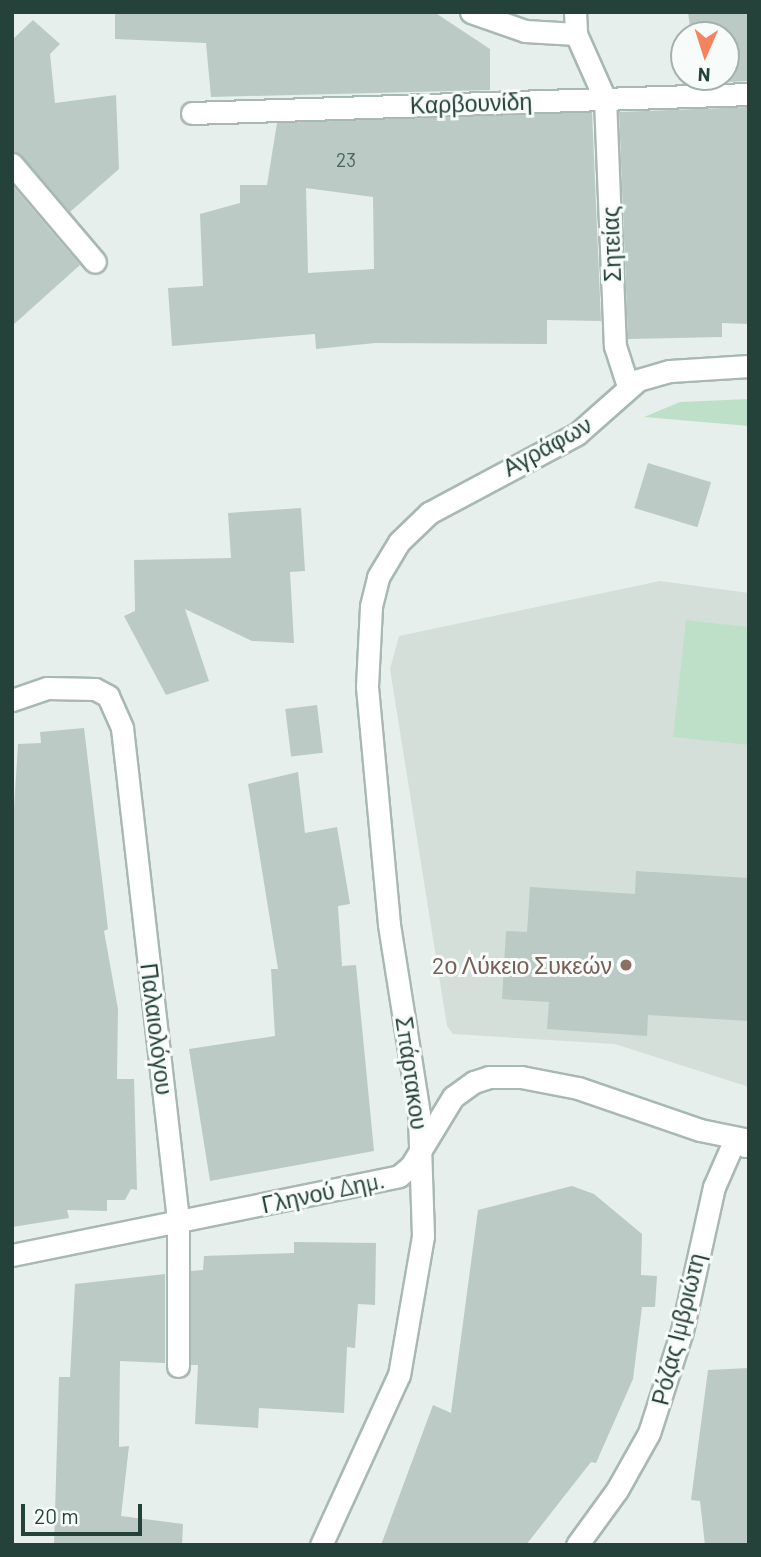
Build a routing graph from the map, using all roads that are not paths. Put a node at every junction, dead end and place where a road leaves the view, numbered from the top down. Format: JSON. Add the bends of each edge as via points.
{"nodes":[{"id":1,"x":471,"y":12,"type":"edge"},
{"id":2,"x":575,"y":12,"type":"edge"},
{"id":3,"x":576,"y":34,"type":"junction"},
{"id":4,"x":749,"y":94,"type":"edge"},
{"id":5,"x":605,"y":99,"type":"junction"},
{"id":6,"x":192,"y":113,"type":"dead end"},
{"id":7,"x":12,"y":164,"type":"edge"},
{"id":8,"x":95,"y":262,"type":"dead end"},
{"id":9,"x":749,"y":366,"type":"edge"},
{"id":10,"x":628,"y":386,"type":"junction"},
{"id":11,"x":375,"y":584,"type":"joint"},
{"id":12,"x":12,"y":700,"type":"edge"},
{"id":13,"x":744,"y":1143,"type":"edge"},
{"id":14,"x":422,"y":1147,"type":"junction"},
{"id":15,"x":178,"y":1220,"type":"junction"},
{"id":16,"x":12,"y":1255,"type":"edge"},
{"id":17,"x":178,"y":1366,"type":"dead end"},
{"id":18,"x":321,"y":1545,"type":"edge"},
{"id":19,"x":578,"y":1545,"type":"edge"}],
"edges":[{"from":1,"to":3,"type":"street","via":[[525,31]]},
{"from":2,"to":3,"type":"street"},
{"from":3,"to":5,"type":"street"},
{"from":4,"to":5,"type":"street","name":"Καρβουνίδη"},
{"from":5,"to":6,"type":"street","name":"Καρβουνίδη"},
{"from":5,"to":10,"type":"street","name":"Σητείας","via":[[615,346]]},
{"from":7,"to":8,"type":"street"},
{"from":9,"to":10,"type":"street","name":"Αγράφων","via":[[670,371]]},
{"from":10,"to":11,"type":"street","name":"Αγράφων","via":[[577,434],[429,513],[400,542]]},
{"from":11,"to":14,"type":"street","name":"Σπάρτακου","via":[[367,662],[372,759],[389,924]]},
{"from":12,"to":15,"type":"street","name":"Παλαιολόγου","via":[[47,688],[95,689],[108,696],[119,719]]},
{"from":13,"to":14,"type":"street","name":"Γληνού Δημ.","via":[[579,1088],[497,1076],[474,1082],[458,1093]]},
{"from":13,"to":19,"type":"street","name":"Ρόζας Ιμβριώτη","via":[[714,1187],[682,1331],[657,1414],[625,1477]]},
{"from":14,"to":15,"type":"street","name":"Γληνού Δημ.","via":[[406,1172],[386,1180]]},
{"from":14,"to":18,"type":"street","name":"Σπάρτακου","via":[[423,1236],[408,1344],[382,1420]]},
{"from":15,"to":16,"type":"street","name":"Γληνού Δημ."},
{"from":15,"to":17,"type":"street","name":"Παλαιολόγου","via":[[182,1295]]}]}
